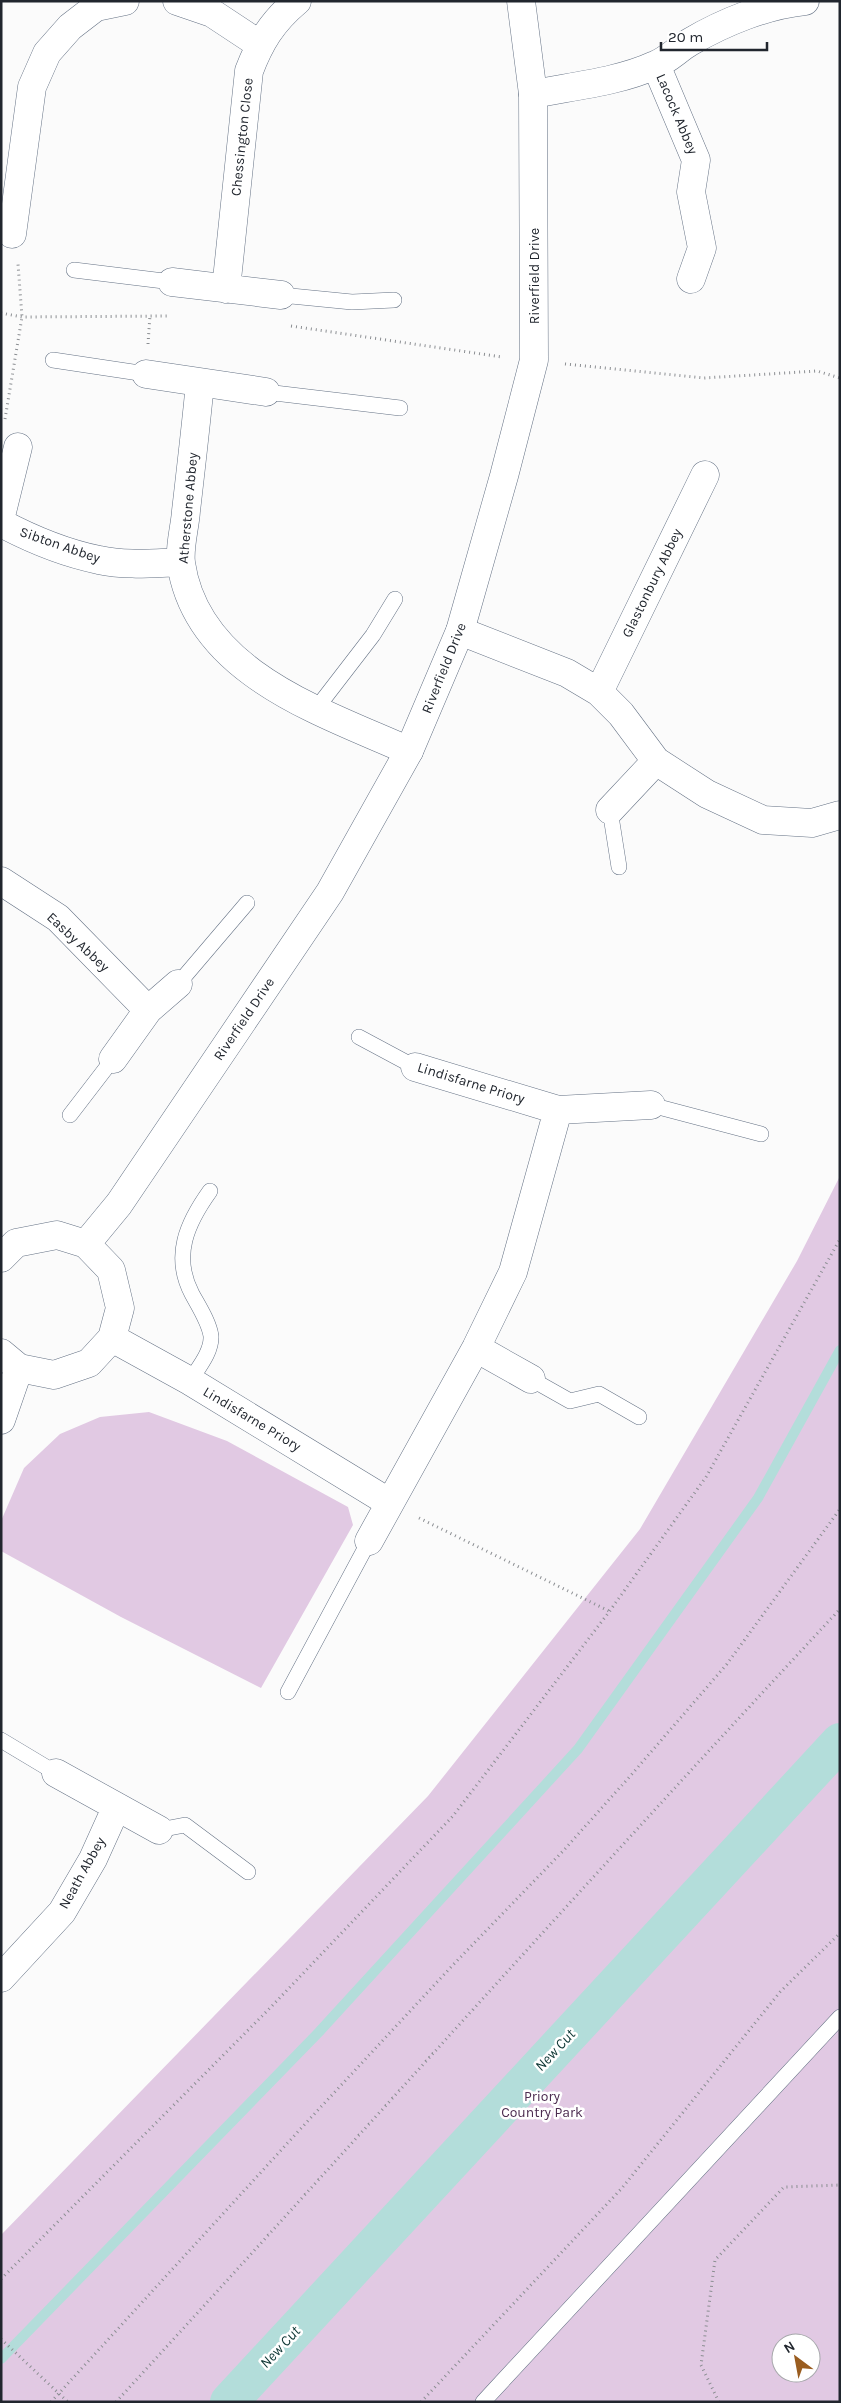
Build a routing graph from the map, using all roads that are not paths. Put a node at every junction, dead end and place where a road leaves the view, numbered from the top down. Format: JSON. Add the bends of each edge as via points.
{"nodes":[{"id":1,"x":125,"y":1,"type":"edge"},
{"id":2,"x":177,"y":1,"type":"edge"},
{"id":3,"x":296,"y":1,"type":"edge"},
{"id":4,"x":521,"y":1,"type":"edge"},
{"id":5,"x":805,"y":1,"type":"edge"},
{"id":6,"x":259,"y":44,"type":"junction"},
{"id":7,"x":656,"y":65,"type":"junction"},
{"id":8,"x":533,"y":94,"type":"junction"},
{"id":9,"x":12,"y":159,"type":"edge"},
{"id":10,"x":12,"y":234,"type":"road end"},
{"id":11,"x":74,"y":270,"type":"dead end"},
{"id":12,"x":692,"y":279,"type":"dead end"},
{"id":13,"x":172,"y":282,"type":"joint"},
{"id":14,"x":226,"y":289,"type":"junction"},
{"id":15,"x":281,"y":295,"type":"joint"},
{"id":16,"x":394,"y":300,"type":"dead end"},
{"id":17,"x":53,"y":360,"type":"dead end"},
{"id":18,"x":146,"y":374,"type":"joint"},
{"id":19,"x":200,"y":383,"type":"junction"},
{"id":20,"x":266,"y":392,"type":"joint"},
{"id":21,"x":400,"y":408,"type":"dead end"},
{"id":22,"x":18,"y":447,"type":"road end"},
{"id":23,"x":706,"y":476,"type":"dead end"},
{"id":24,"x":1,"y":516,"type":"edge"},
{"id":25,"x":1,"y":522,"type":"edge"},
{"id":26,"x":181,"y":562,"type":"junction"},
{"id":27,"x":395,"y":598,"type":"dead end"},
{"id":28,"x":460,"y":632,"type":"junction"},
{"id":29,"x":599,"y":692,"type":"junction"},
{"id":30,"x":316,"y":709,"type":"junction"},
{"id":31,"x":409,"y":751,"type":"junction"},
{"id":32,"x":656,"y":762,"type":"junction"},
{"id":33,"x":610,"y":810,"type":"joint"},
{"id":34,"x":840,"y":815,"type":"edge"},
{"id":35,"x":619,"y":866,"type":"dead end"},
{"id":36,"x":1,"y":881,"type":"edge"},
{"id":37,"x":247,"y":903,"type":"dead end"},
{"id":38,"x":178,"y":984,"type":"joint"},
{"id":39,"x":148,"y":1010,"type":"junction"},
{"id":40,"x":359,"y":1037,"type":"dead end"},
{"id":41,"x":113,"y":1059,"type":"joint"},
{"id":42,"x":415,"y":1067,"type":"joint"},
{"id":43,"x":651,"y":1105,"type":"joint"},
{"id":44,"x":558,"y":1110,"type":"junction"},
{"id":45,"x":70,"y":1115,"type":"dead end"},
{"id":46,"x":761,"y":1134,"type":"dead end"},
{"id":47,"x":210,"y":1191,"type":"dead end"},
{"id":48,"x":86,"y":1244,"type":"junction"},
{"id":49,"x":1,"y":1258,"type":"edge"},
{"id":50,"x":112,"y":1338,"type":"junction"},
{"id":51,"x":476,"y":1348,"type":"junction"},
{"id":52,"x":10,"y":1361,"type":"edge"},
{"id":53,"x":531,"y":1379,"type":"joint"},
{"id":54,"x":190,"y":1381,"type":"junction"},
{"id":55,"x":638,"y":1417,"type":"dead end"},
{"id":56,"x":1,"y":1420,"type":"edge"},
{"id":57,"x":390,"y":1503,"type":"junction"},
{"id":58,"x":369,"y":1541,"type":"joint"},
{"id":59,"x":288,"y":1692,"type":"dead end"},
{"id":60,"x":1,"y":1740,"type":"edge"},
{"id":61,"x":56,"y":1773,"type":"joint"},
{"id":62,"x":116,"y":1808,"type":"junction"},
{"id":63,"x":159,"y":1830,"type":"joint"},
{"id":64,"x":248,"y":1872,"type":"dead end"},
{"id":65,"x":1,"y":1978,"type":"edge"},
{"id":66,"x":840,"y":2017,"type":"edge"},
{"id":67,"x":483,"y":2402,"type":"edge"}],
"edges":[{"from":1,"to":9,"type":"street","via":[[96,6],[70,27],[46,53],[32,87]]},
{"from":2,"to":6,"type":"street","via":[[212,13]]},
{"from":3,"to":6,"type":"street","name":"Chessington Close","via":[[283,12]]},
{"from":4,"to":8,"type":"street","name":"Riverfield Drive"},
{"from":5,"to":7,"type":"street","name":"Lacock Abbey","via":[[787,3],[733,20],[690,42]]},
{"from":6,"to":14,"type":"street","name":"Chessington Close","via":[[249,71],[244,104]]},
{"from":7,"to":8,"type":"street","name":"Lacock Abbey","via":[[622,76]]},
{"from":7,"to":12,"type":"street","name":"Lacock Abbey","via":[[696,160],[690,192],[702,248]]},
{"from":8,"to":28,"type":"street","name":"Riverfield Drive","via":[[534,360]]},
{"from":9,"to":10,"type":"street"},
{"from":11,"to":13,"type":"lane"},
{"from":13,"to":14,"type":"street"},
{"from":14,"to":15,"type":"street"},
{"from":15,"to":16,"type":"lane","via":[[352,302]]},
{"from":17,"to":18,"type":"lane"},
{"from":18,"to":19,"type":"street"},
{"from":19,"to":20,"type":"street"},
{"from":19,"to":26,"type":"street","name":"Atherstone Abbey"},
{"from":20,"to":21,"type":"lane"},
{"from":22,"to":24,"type":"street"},
{"from":23,"to":29,"type":"street","name":"Glastonbury Abbey"},
{"from":25,"to":26,"type":"street","name":"Sibton Abbey","via":[[27,537],[100,561]]},
{"from":26,"to":30,"type":"street","name":"Atherstone Abbey","via":[[189,592],[203,623],[225,652],[250,673]]},
{"from":27,"to":30,"type":"lane","via":[[373,635]]},
{"from":28,"to":29,"type":"street","via":[[566,673]]},
{"from":28,"to":31,"type":"street","name":"Riverfield Drive"},
{"from":29,"to":32,"type":"street","via":[[621,714]]},
{"from":30,"to":31,"type":"street","name":"Atherstone Abbey"},
{"from":31,"to":48,"type":"street","name":"Riverfield Drive","via":[[330,892],[120,1204]]},
{"from":32,"to":33,"type":"street"},
{"from":32,"to":34,"type":"street","via":[[707,794],[763,820],[812,823]]},
{"from":33,"to":35,"type":"lane"},
{"from":36,"to":39,"type":"street","name":"Easby Abbey","via":[[58,918]]},
{"from":37,"to":38,"type":"lane"},
{"from":38,"to":39,"type":"street"},
{"from":39,"to":41,"type":"street"},
{"from":40,"to":42,"type":"lane","name":"Lindisfarne Priory"},
{"from":41,"to":45,"type":"lane"},
{"from":42,"to":44,"type":"street","name":"Lindisfarne Priory"},
{"from":43,"to":44,"type":"street","name":"Lindisfarne Priory"},
{"from":43,"to":46,"type":"lane","name":"Lindisfarne Priory"},
{"from":44,"to":51,"type":"street","via":[[513,1272]]},
{"from":47,"to":54,"type":"lane","via":[[193,1215],[184,1241],[183,1268],[211,1337],[208,1353]]},
{"from":48,"to":49,"type":"street","via":[[57,1235],[16,1243]]},
{"from":48,"to":50,"type":"street","via":[[111,1270],[120,1308]]},
{"from":50,"to":52,"type":"street","via":[[89,1364],[54,1375]]},
{"from":50,"to":54,"type":"street","name":"Lindisfarne Priory"},
{"from":51,"to":53,"type":"street"},
{"from":51,"to":57,"type":"street"},
{"from":52,"to":56,"type":"street"},
{"from":53,"to":55,"type":"lane","via":[[570,1402],[599,1394]]},
{"from":54,"to":57,"type":"street","name":"Lindisfarne Priory"},
{"from":57,"to":58,"type":"street"},
{"from":58,"to":59,"type":"lane"},
{"from":60,"to":61,"type":"lane"},
{"from":61,"to":62,"type":"street"},
{"from":62,"to":63,"type":"street"},
{"from":62,"to":65,"type":"street","name":"Neath Abbey","via":[[93,1859],[62,1912]]},
{"from":63,"to":64,"type":"lane","via":[[185,1825]]},
{"from":66,"to":67,"type":"lane"}]}
